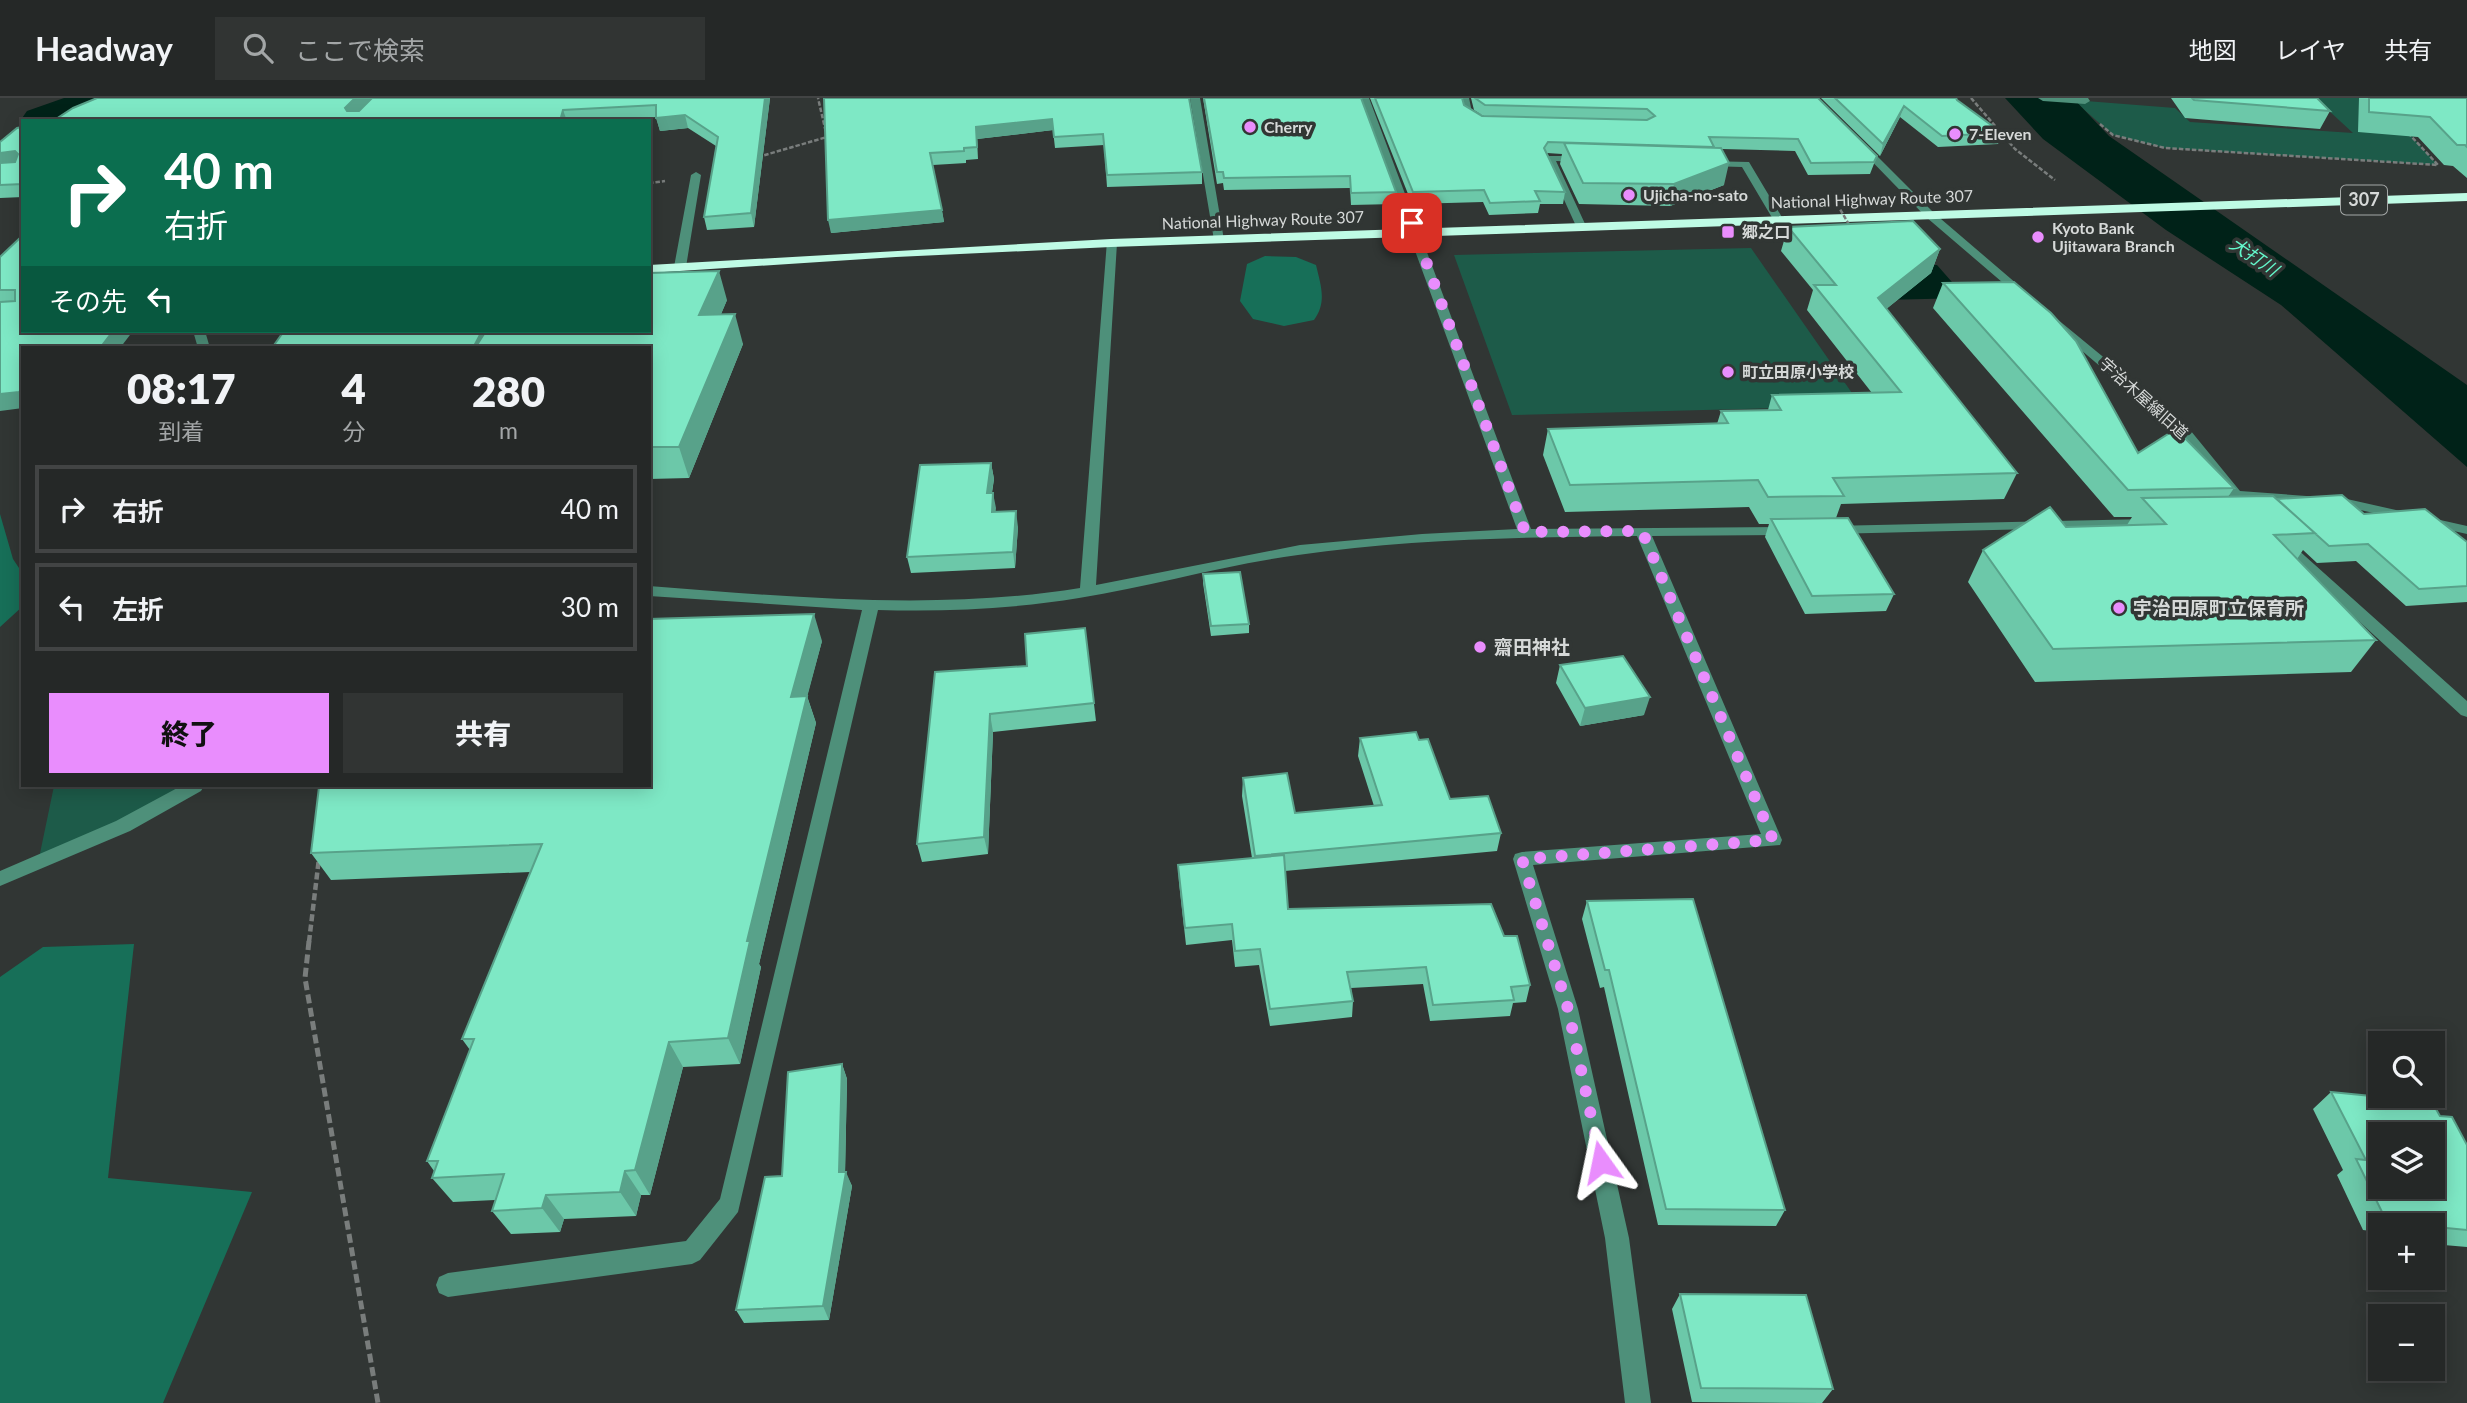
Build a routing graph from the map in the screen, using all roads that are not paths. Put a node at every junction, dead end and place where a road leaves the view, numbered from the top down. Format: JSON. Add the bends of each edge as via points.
{"nodes":[{"id":1,"x":1195,"y":98,"type":"edge"},
{"id":2,"x":1364,"y":98,"type":"edge"},
{"id":3,"x":1464,"y":98,"type":"edge"},
{"id":4,"x":2043,"y":98,"type":"edge"},
{"id":5,"x":2078,"y":99,"type":"edge"},
{"id":6,"x":1494,"y":122,"type":"edge"},
{"id":7,"x":1854,"y":137,"type":"edge"},
{"id":8,"x":1591,"y":159,"type":"edge"},
{"id":9,"x":1703,"y":163,"type":"edge"},
{"id":10,"x":696,"y":175,"type":"road end"},
{"id":11,"x":2467,"y":197,"type":"edge"},
{"id":12,"x":1930,"y":215,"type":"junction"},
{"id":13,"x":1778,"y":219,"type":"junction"},
{"id":14,"x":1581,"y":226,"type":"junction"},
{"id":15,"x":1415,"y":232,"type":"junction"},
{"id":16,"x":1219,"y":240,"type":"junction"},
{"id":17,"x":1111,"y":243,"type":"junction"},
{"id":18,"x":680,"y":267,"type":"junction"},
{"id":19,"x":651,"y":269,"type":"edge"},
{"id":20,"x":2236,"y":495,"type":"junction"},
{"id":21,"x":2238,"y":521,"type":"edge"},
{"id":22,"x":2170,"y":523,"type":"edge"},
{"id":23,"x":2263,"y":525,"type":"junction"},
{"id":24,"x":2467,"y":530,"type":"edge"},
{"id":25,"x":1642,"y":531,"type":"junction"},
{"id":26,"x":1525,"y":532,"type":"junction"},
{"id":27,"x":1088,"y":590,"type":"junction"},
{"id":28,"x":651,"y":591,"type":"edge"},
{"id":29,"x":871,"y":605,"type":"junction"},
{"id":30,"x":2467,"y":711,"type":"edge"},
{"id":31,"x":193,"y":787,"type":"edge"},
{"id":32,"x":0,"y":879,"type":"edge"},
{"id":33,"x":448,"y":1284,"type":"dead end"},
{"id":34,"x":1638,"y":1403,"type":"edge"}],
"edges":[{"from":1,"to":16,"type":"street"},
{"from":2,"to":15,"type":"street"},
{"from":3,"to":6,"type":"street","via":[[1468,113],[1481,122]]},
{"from":4,"to":5,"type":"street"},
{"from":7,"to":12,"type":"street","name":"宇治木屋線旧道"},
{"from":8,"to":14,"type":"street","via":[[1549,158]]},
{"from":9,"to":13,"type":"street","via":[[1745,164]]},
{"from":10,"to":18,"type":"street"},
{"from":11,"to":12,"type":"highway","name":"National Highway Route 307","number":"307"},
{"from":12,"to":13,"type":"highway","name":"National Highway Route 307","number":"307"},
{"from":12,"to":20,"type":"street","name":"宇治木屋線旧道","via":[[2181,428]]},
{"from":13,"to":14,"type":"highway","name":"National Highway Route 307","number":"307"},
{"from":14,"to":15,"type":"highway","name":"National Highway Route 307","number":"307"},
{"from":15,"to":16,"type":"highway","name":"National Highway Route 307","number":"307"},
{"from":15,"to":26,"type":"street"},
{"from":16,"to":17,"type":"highway","name":"National Highway Route 307","number":"307"},
{"from":17,"to":18,"type":"highway","name":"National Highway Route 307","number":"307"},
{"from":17,"to":27,"type":"street"},
{"from":18,"to":19,"type":"highway","name":"National Highway Route 307","number":"307"},
{"from":20,"to":23,"type":"street","name":"宇治木屋線旧道"},
{"from":20,"to":24,"type":"street","via":[[2347,503]]},
{"from":21,"to":23,"type":"street"},
{"from":22,"to":25,"type":"street"},
{"from":23,"to":30,"type":"street","name":"宇治木屋線旧道"},
{"from":25,"to":26,"type":"street"},
{"from":25,"to":34,"type":"street","via":[[1773,840],[1522,859],[1568,1009],[1614,1225]]},
{"from":26,"to":27,"type":"street","via":[[1299,550]]},
{"from":27,"to":29,"type":"street","via":[[1047,598],[927,607]]},
{"from":28,"to":29,"type":"street"},
{"from":29,"to":33,"type":"street","via":[[730,1204],[692,1252]]},
{"from":31,"to":32,"type":"street","via":[[123,826]]}]}
